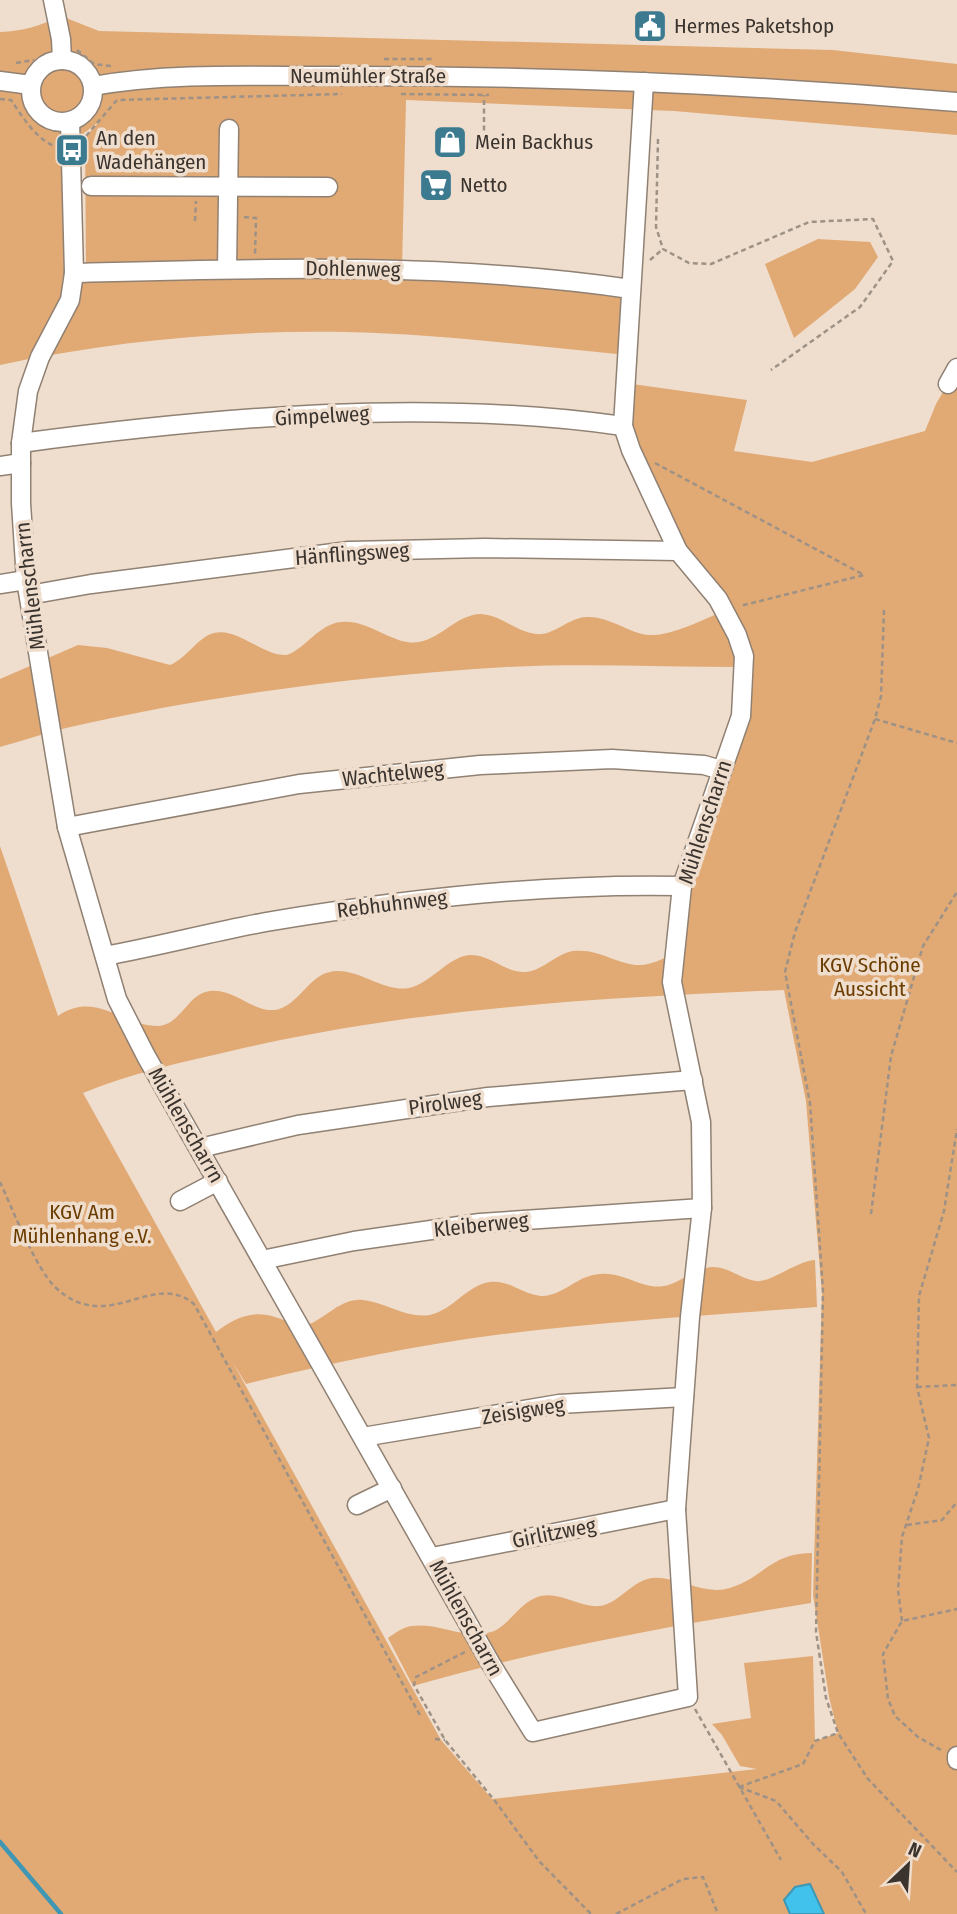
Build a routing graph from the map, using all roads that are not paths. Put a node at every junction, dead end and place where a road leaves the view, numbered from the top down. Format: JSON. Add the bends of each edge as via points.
{"nodes":[{"id":1,"x":53,"y":0,"type":"edge"},
{"id":2,"x":62,"y":60,"type":"junction"},
{"id":3,"x":0,"y":81,"type":"edge"},
{"id":4,"x":644,"y":82,"type":"junction"},
{"id":5,"x":31,"y":85,"type":"junction"},
{"id":6,"x":93,"y":86,"type":"junction"},
{"id":7,"x":957,"y":102,"type":"edge"},
{"id":8,"x":70,"y":121,"type":"junction"},
{"id":9,"x":229,"y":129,"type":"dead end"},
{"id":10,"x":91,"y":186,"type":"dead end"},
{"id":11,"x":228,"y":187,"type":"junction"},
{"id":12,"x":328,"y":187,"type":"dead end"},
{"id":13,"x":227,"y":269,"type":"junction"},
{"id":14,"x":74,"y":273,"type":"junction"},
{"id":15,"x":631,"y":289,"type":"junction"},
{"id":16,"x":957,"y":368,"type":"edge"},
{"id":17,"x":948,"y":384,"type":"dead end"},
{"id":18,"x":623,"y":426,"type":"junction"},
{"id":19,"x":21,"y":443,"type":"junction"},
{"id":20,"x":21,"y":463,"type":"junction"},
{"id":21,"x":0,"y":466,"type":"edge"},
{"id":22,"x":678,"y":551,"type":"junction"},
{"id":23,"x":0,"y":584,"type":"edge"},
{"id":24,"x":28,"y":588,"type":"junction"},
{"id":25,"x":722,"y":770,"type":"junction"},
{"id":26,"x":67,"y":827,"type":"junction"},
{"id":27,"x":682,"y":886,"type":"junction"},
{"id":28,"x":105,"y":956,"type":"junction"},
{"id":29,"x":693,"y":1080,"type":"junction"},
{"id":30,"x":200,"y":1148,"type":"junction"},
{"id":31,"x":218,"y":1181,"type":"junction"},
{"id":32,"x":180,"y":1201,"type":"dead end"},
{"id":33,"x":702,"y":1208,"type":"junction"},
{"id":34,"x":262,"y":1260,"type":"junction"},
{"id":35,"x":684,"y":1398,"type":"junction"},
{"id":36,"x":363,"y":1437,"type":"junction"},
{"id":37,"x":392,"y":1488,"type":"junction"},
{"id":38,"x":358,"y":1505,"type":"dead end"},
{"id":39,"x":676,"y":1509,"type":"junction"},
{"id":40,"x":432,"y":1558,"type":"junction"}],
"edges":[{"from":1,"to":2,"type":"street"},
{"from":2,"to":5,"type":"street","via":[[42,67]]},
{"from":2,"to":6,"type":"street","via":[[84,69]]},
{"from":3,"to":5,"type":"street"},
{"from":4,"to":6,"type":"street","name":"Neumühler Straße","via":[[461,76],[162,77]]},
{"from":4,"to":7,"type":"street","name":"Neumühler Straße"},
{"from":4,"to":15,"type":"street"},
{"from":5,"to":8,"type":"street","via":[[32,101],[42,115]]},
{"from":6,"to":8,"type":"street","via":[[86,112]]},
{"from":8,"to":14,"type":"street","name":"Mühlenscharrn"},
{"from":9,"to":11,"type":"street"},
{"from":10,"to":11,"type":"street"},
{"from":11,"to":12,"type":"street"},
{"from":11,"to":13,"type":"street"},
{"from":13,"to":14,"type":"street","name":"Dohlenweg"},
{"from":13,"to":15,"type":"street","name":"Dohlenweg","via":[[402,269]]},
{"from":14,"to":19,"type":"street","name":"Mühlenscharrn","via":[[70,300],[40,356],[28,391]]},
{"from":15,"to":18,"type":"street"},
{"from":16,"to":17,"type":"street"},
{"from":18,"to":19,"type":"street","name":"Gimpelweg","via":[[517,414],[383,414],[274,418]]},
{"from":18,"to":22,"type":"street","name":"Mühlenscharrn"},
{"from":19,"to":20,"type":"street","name":"Mühlenscharrn"},
{"from":20,"to":21,"type":"street"},
{"from":20,"to":24,"type":"street","name":"Mühlenscharrn"},
{"from":22,"to":24,"type":"street","name":"Hänflingsweg","via":[[349,551]]},
{"from":22,"to":25,"type":"street","name":"Mühlenscharrn","via":[[718,599],[744,656],[741,716]]},
{"from":23,"to":24,"type":"street","name":"Hänflingsweg"},
{"from":24,"to":26,"type":"street","name":"Mühlenscharrn"},
{"from":25,"to":26,"type":"street","name":"Wachtelweg","via":[[612,759],[480,765],[299,785]]},
{"from":25,"to":27,"type":"street","name":"Mühlenscharrn"},
{"from":26,"to":28,"type":"street","name":"Mühlenscharrn"},
{"from":27,"to":28,"type":"street","name":"Rebhuhnweg","via":[[598,885],[380,904]]},
{"from":27,"to":29,"type":"street","name":"Mühlenscharrn","via":[[672,982]]},
{"from":28,"to":30,"type":"street","name":"Mühlenscharrn","via":[[117,999]]},
{"from":29,"to":30,"type":"street","name":"Pirolweg","via":[[488,1097],[298,1125]]},
{"from":29,"to":33,"type":"street","name":"Mühlenscharrn","via":[[701,1122]]},
{"from":30,"to":31,"type":"street","name":"Mühlenscharrn"},
{"from":31,"to":32,"type":"street"},
{"from":31,"to":34,"type":"street","name":"Mühlenscharrn"},
{"from":33,"to":34,"type":"street","name":"Kleiberweg","via":[[480,1223]]},
{"from":33,"to":35,"type":"street","name":"Mühlenscharrn"},
{"from":34,"to":36,"type":"street","name":"Mühlenscharrn"},
{"from":35,"to":36,"type":"street","name":"Zeisigweg","via":[[559,1404]]},
{"from":35,"to":39,"type":"street","name":"Mühlenscharrn"},
{"from":36,"to":37,"type":"street","name":"Mühlenscharrn"},
{"from":37,"to":38,"type":"street"},
{"from":37,"to":40,"type":"street","name":"Mühlenscharrn"},
{"from":39,"to":40,"type":"street","name":"Girlitzweg"},
{"from":39,"to":40,"type":"street","name":"Mühlenscharrn","via":[[688,1697],[533,1732]]}]}
